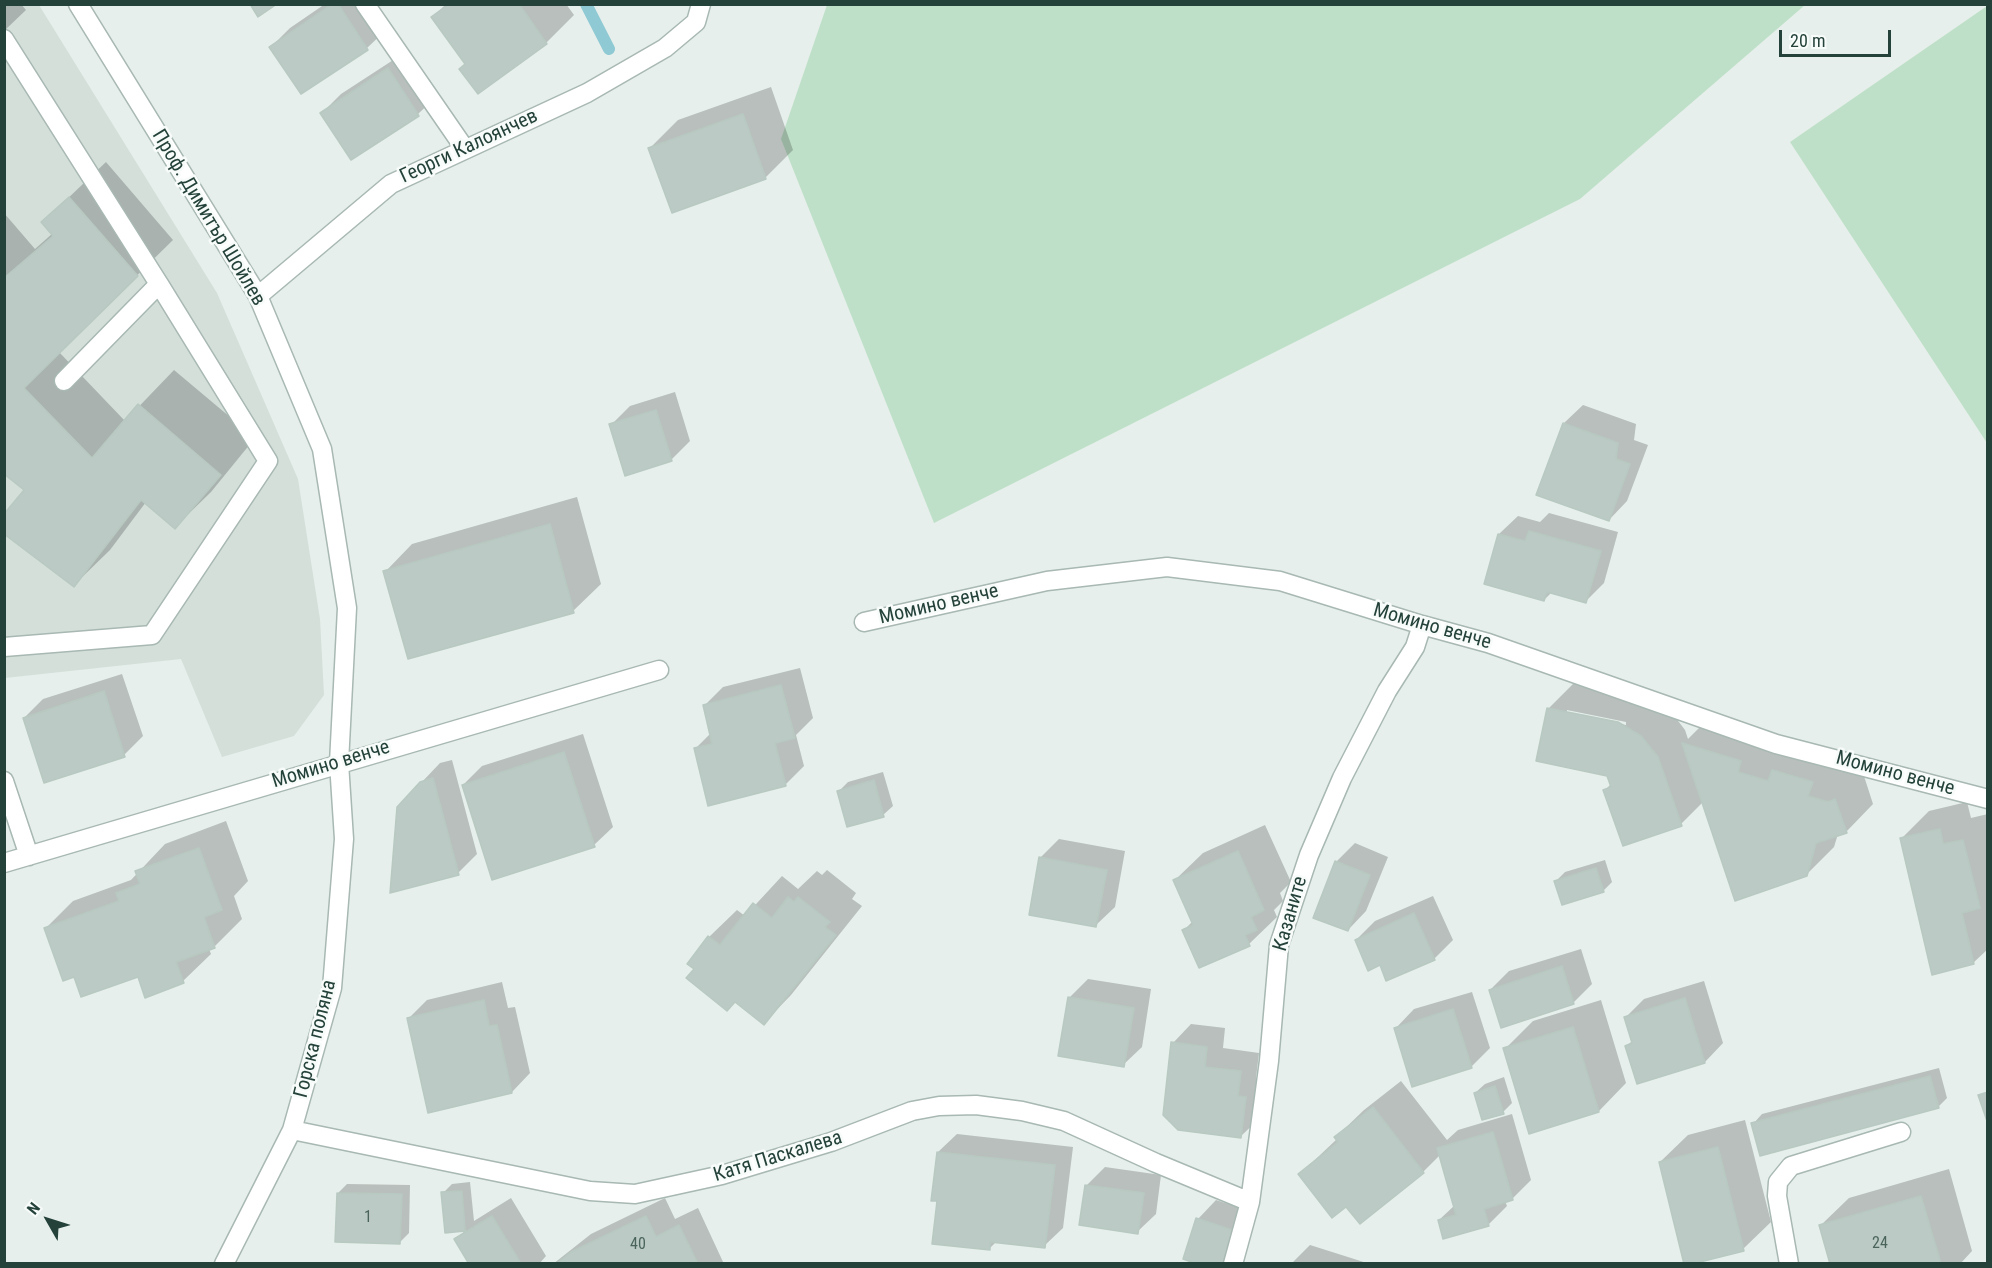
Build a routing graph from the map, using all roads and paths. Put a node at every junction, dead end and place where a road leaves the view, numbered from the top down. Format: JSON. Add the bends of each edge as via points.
{"nodes":[{"id":1,"x":78,"y":4,"type":"edge"},
{"id":2,"x":365,"y":4,"type":"edge"},
{"id":3,"x":699,"y":13,"type":"edge"},
{"id":4,"x":4,"y":39,"type":"edge"},
{"id":5,"x":465,"y":149,"type":"junction"},
{"id":6,"x":159,"y":284,"type":"junction"},
{"id":7,"x":258,"y":296,"type":"junction"},
{"id":8,"x":64,"y":381,"type":"dead end"},
{"id":9,"x":864,"y":622,"type":"dead end"},
{"id":10,"x":1422,"y":625,"type":"junction"},
{"id":11,"x":4,"y":647,"type":"edge"},
{"id":12,"x":659,"y":670,"type":"dead end"},
{"id":13,"x":339,"y":763,"type":"junction"},
{"id":14,"x":4,"y":781,"type":"edge"},
{"id":15,"x":1988,"y":799,"type":"edge"},
{"id":16,"x":29,"y":856,"type":"junction"},
{"id":17,"x":4,"y":863,"type":"edge"},
{"id":18,"x":292,"y":1130,"type":"junction"},
{"id":19,"x":1901,"y":1132,"type":"dead end"},
{"id":20,"x":1250,"y":1202,"type":"junction"},
{"id":21,"x":224,"y":1263,"type":"edge"},
{"id":22,"x":1233,"y":1263,"type":"edge"},
{"id":23,"x":1789,"y":1263,"type":"edge"}],
"edges":[{"from":1,"to":7,"type":"street","name":"Проф. Димитър Шойлев"},
{"from":2,"to":5,"type":"street"},
{"from":3,"to":5,"type":"street","name":"Георги Калоянчев","via":[[665,48],[587,93]]},
{"from":4,"to":6,"type":"street"},
{"from":5,"to":7,"type":"street","name":"Георги Калоянчев","via":[[391,184]]},
{"from":6,"to":8,"type":"street"},
{"from":6,"to":11,"type":"street","via":[[268,461],[152,635]]},
{"from":7,"to":13,"type":"street","name":"Проф. Димитър Шойлев","via":[[322,449],[347,608]]},
{"from":9,"to":10,"type":"street","name":"Момино венче","via":[[1047,581],[1167,567],[1280,581]]},
{"from":10,"to":15,"type":"street","name":"Момино венче","via":[[1488,643],[1776,744]]},
{"from":10,"to":20,"type":"street","name":"Казаните","via":[[1414,647],[1342,778],[1309,855],[1279,945],[1269,1061]]},
{"from":12,"to":13,"type":"street","name":"Момино венче"},
{"from":13,"to":16,"type":"street","name":"Момино венче"},
{"from":13,"to":18,"type":"street","name":"Горска поляна","via":[[344,840],[332,988]]},
{"from":14,"to":16,"type":"street"},
{"from":16,"to":17,"type":"street","name":"Момино венче"},
{"from":18,"to":20,"type":"street","name":"Катя Паскалева","via":[[590,1191],[634,1194],[722,1175],[831,1142],[912,1111],[976,1105],[1064,1121]]},
{"from":18,"to":21,"type":"street","name":"Горска поляна"},
{"from":19,"to":23,"type":"street","via":[[1791,1166],[1778,1182],[1777,1196]]},
{"from":20,"to":22,"type":"street","name":"Казаните"}]}
